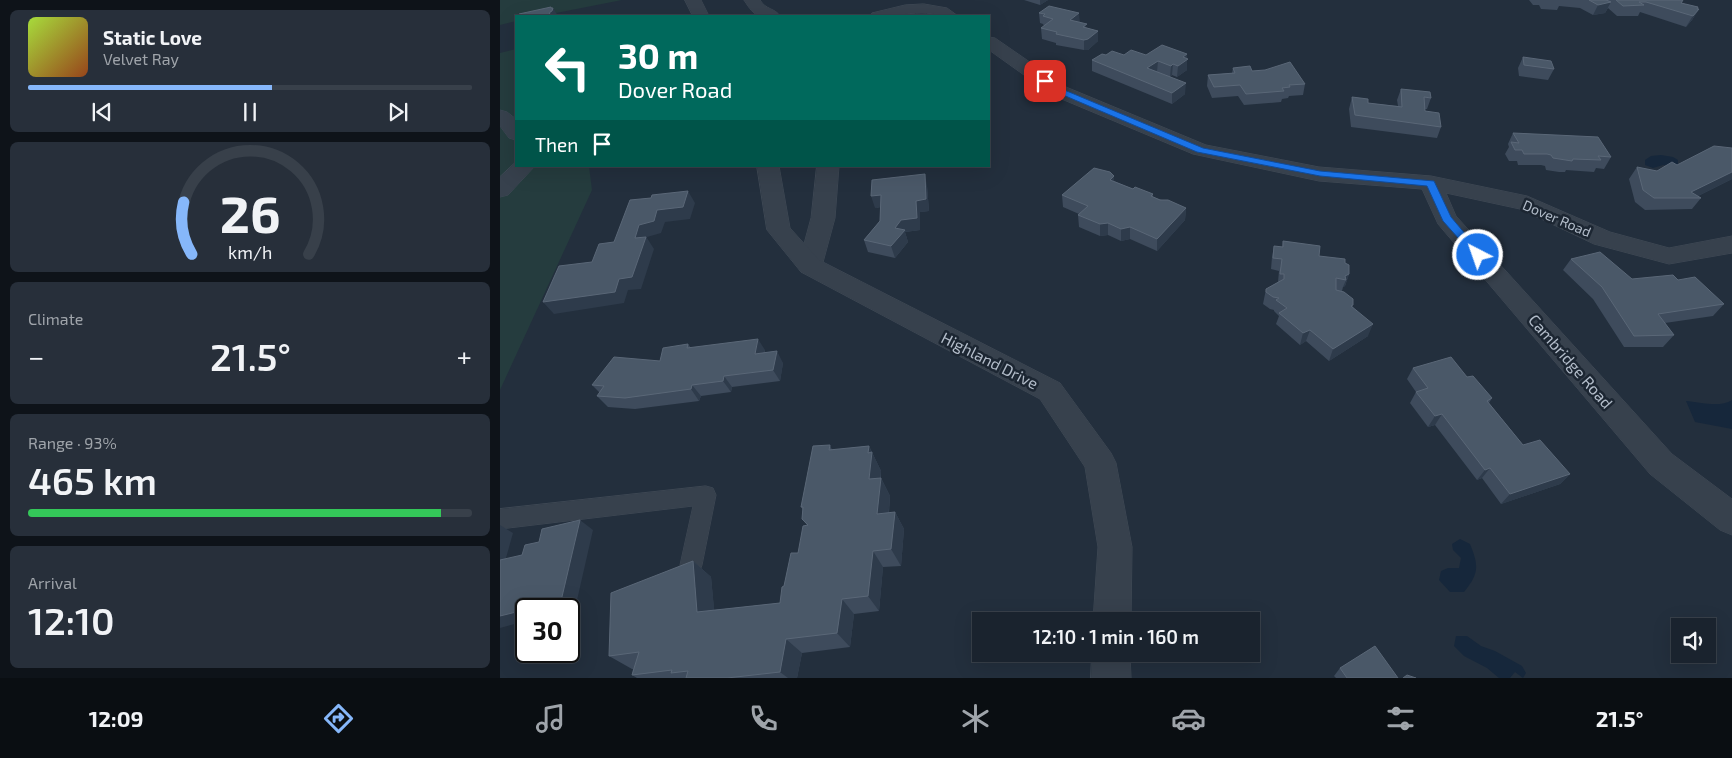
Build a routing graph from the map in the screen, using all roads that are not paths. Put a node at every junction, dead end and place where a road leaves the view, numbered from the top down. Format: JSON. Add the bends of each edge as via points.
{"nodes":[{"id":1,"x":693,"y":0,"type":"edge"},
{"id":2,"x":752,"y":0,"type":"edge"},
{"id":3,"x":700,"y":15,"type":"edge"},
{"id":4,"x":769,"y":15,"type":"edge"},
{"id":5,"x":882,"y":15,"type":"edge"},
{"id":6,"x":949,"y":15,"type":"edge"},
{"id":7,"x":990,"y":43,"type":"edge"},
{"id":8,"x":500,"y":116,"type":"edge"},
{"id":9,"x":515,"y":132,"type":"edge"},
{"id":10,"x":523,"y":167,"type":"edge"},
{"id":11,"x":768,"y":167,"type":"edge"},
{"id":12,"x":828,"y":167,"type":"edge"},
{"id":13,"x":1431,"y":183,"type":"junction"},
{"id":14,"x":500,"y":190,"type":"edge"},
{"id":15,"x":1732,"y":244,"type":"edge"},
{"id":16,"x":810,"y":266,"type":"junction"},
{"id":17,"x":500,"y":519,"type":"edge"},
{"id":18,"x":1732,"y":519,"type":"edge"},
{"id":19,"x":690,"y":565,"type":"edge"},
{"id":20,"x":1112,"y":612,"type":"edge"},
{"id":21,"x":1111,"y":662,"type":"edge"},
{"id":22,"x":1110,"y":678,"type":"edge"}],
"edges":[{"from":1,"to":3,"type":"street"},
{"from":2,"to":4,"type":"street","via":[[759,11]]},
{"from":5,"to":6,"type":"street","via":[[913,8]]},
{"from":7,"to":13,"type":"street","name":"Dover Road","via":[[1059,91],[1200,150],[1320,174]]},
{"from":8,"to":9,"type":"street"},
{"from":10,"to":14,"type":"street"},
{"from":11,"to":16,"type":"street","name":"Highland Drive","via":[[779,230]]},
{"from":12,"to":16,"type":"street","via":[[823,218]]},
{"from":13,"to":15,"type":"street","name":"Dover Road","via":[[1526,203],[1602,238],[1669,256]]},
{"from":13,"to":18,"type":"street","name":"Cambridge Road","via":[[1446,218],[1661,464]]},
{"from":16,"to":20,"type":"street","name":"Highland Drive","via":[[1050,391],[1100,463],[1115,547]]},
{"from":17,"to":19,"type":"lane","via":[[706,495]]},
{"from":21,"to":22,"type":"street"}]}
